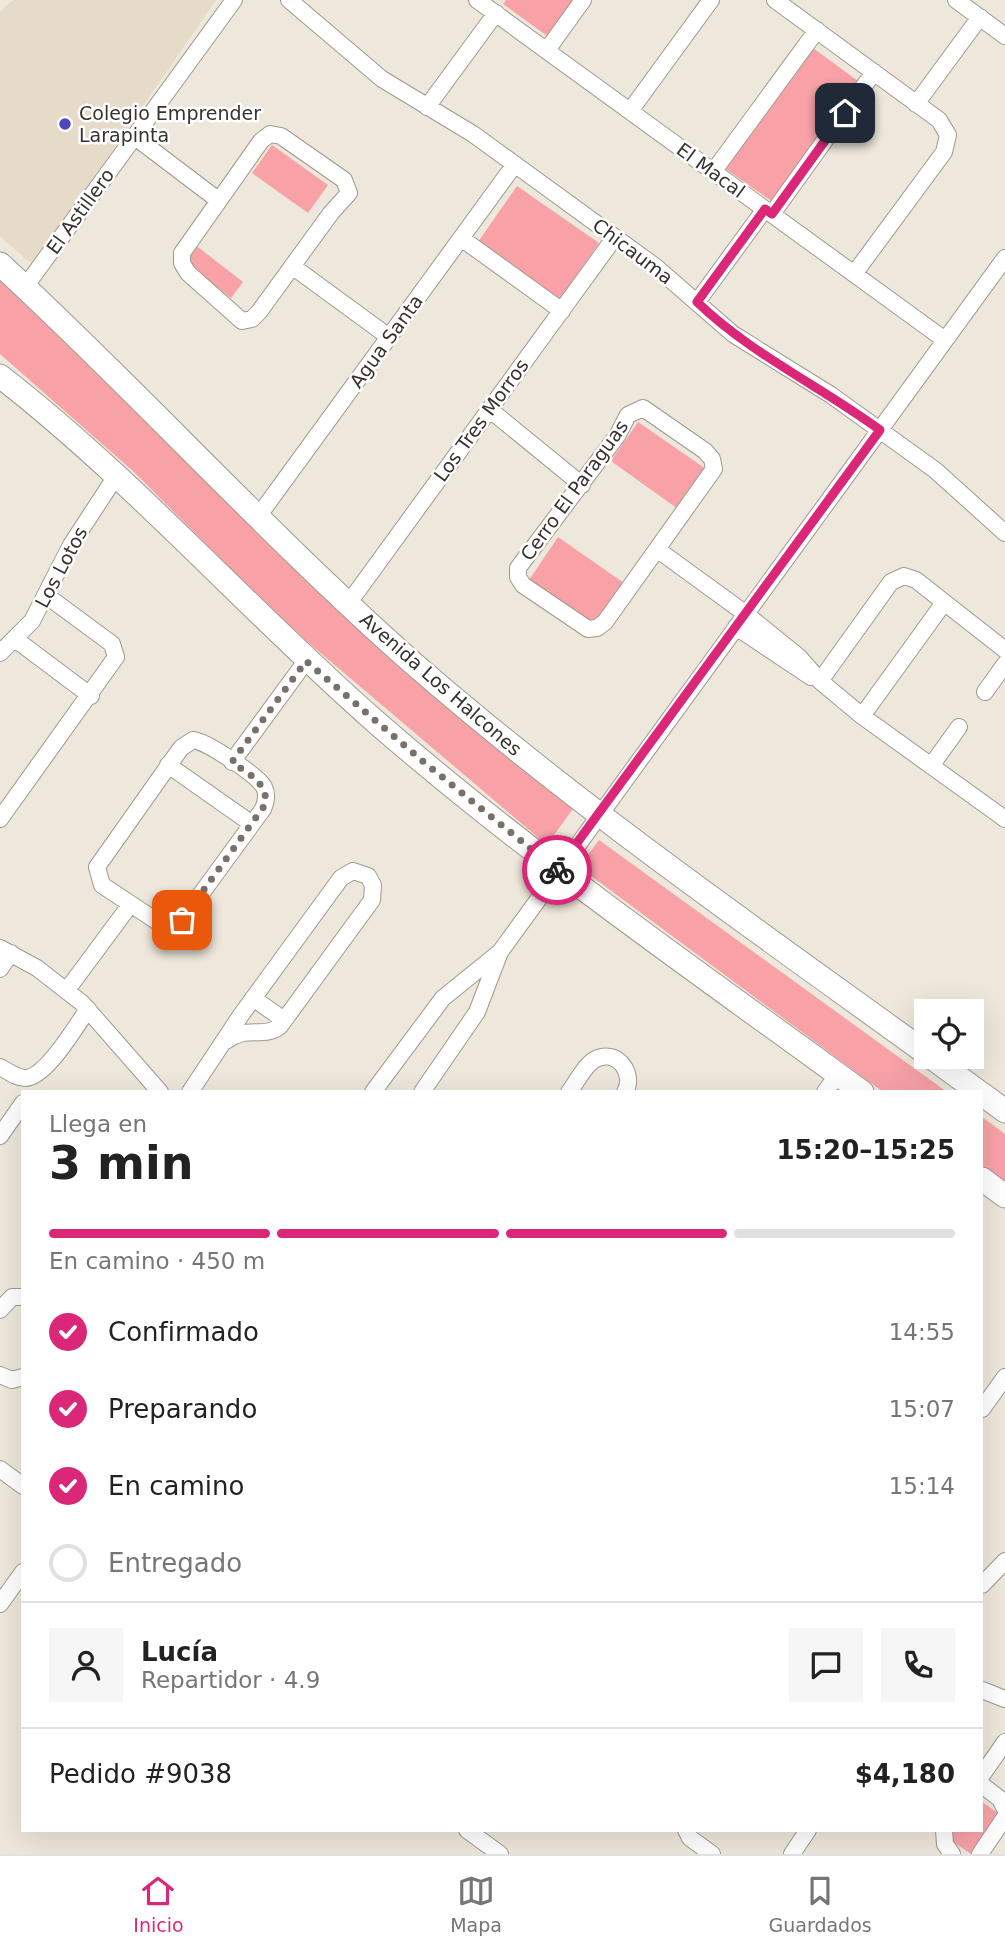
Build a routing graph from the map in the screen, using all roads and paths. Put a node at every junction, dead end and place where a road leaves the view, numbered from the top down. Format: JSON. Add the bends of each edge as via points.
{"nodes":[{"id":1,"x":234,"y":0,"type":"edge"},
{"id":2,"x":289,"y":0,"type":"edge"},
{"id":3,"x":583,"y":0,"type":"edge"},
{"id":4,"x":712,"y":0,"type":"edge"},
{"id":5,"x":775,"y":0,"type":"edge"},
{"id":6,"x":956,"y":0,"type":"edge"},
{"id":7,"x":490,"y":6,"type":"edge"},
{"id":8,"x":980,"y":18,"type":"junction"},
{"id":9,"x":817,"y":30,"type":"junction"},
{"id":10,"x":1005,"y":36,"type":"edge"},
{"id":11,"x":547,"y":50,"type":"junction"},
{"id":12,"x":874,"y":72,"type":"junction"},
{"id":13,"x":916,"y":104,"type":"junction"},
{"id":14,"x":427,"y":107,"type":"junction"},
{"id":15,"x":630,"y":111,"type":"junction"},
{"id":16,"x":135,"y":137,"type":"junction"},
{"id":17,"x":515,"y":164,"type":"junction"},
{"id":18,"x":713,"y":172,"type":"junction"},
{"id":19,"x":218,"y":200,"type":"junction"},
{"id":20,"x":768,"y":212,"type":"junction"},
{"id":21,"x":615,"y":237,"type":"junction"},
{"id":22,"x":461,"y":238,"type":"junction"},
{"id":23,"x":1005,"y":258,"type":"edge"},
{"id":24,"x":0,"y":264,"type":"edge"},
{"id":25,"x":292,"y":266,"type":"junction"},
{"id":26,"x":854,"y":274,"type":"junction"},
{"id":27,"x":25,"y":287,"type":"junction"},
{"id":28,"x":697,"y":302,"type":"junction"},
{"id":29,"x":562,"y":311,"type":"junction"},
{"id":30,"x":389,"y":337,"type":"junction"},
{"id":31,"x":945,"y":340,"type":"junction"},
{"id":32,"x":0,"y":376,"type":"edge"},
{"id":33,"x":489,"y":409,"type":"junction"},
{"id":34,"x":880,"y":430,"type":"junction"},
{"id":35,"x":116,"y":476,"type":"junction"},
{"id":36,"x":582,"y":485,"type":"junction"},
{"id":37,"x":257,"y":518,"type":"junction"},
{"id":38,"x":1005,"y":533,"type":"edge"},
{"id":39,"x":658,"y":550,"type":"junction"},
{"id":40,"x":47,"y":596,"type":"junction"},
{"id":41,"x":348,"y":604,"type":"junction"},
{"id":42,"x":943,"y":604,"type":"junction"},
{"id":43,"x":746,"y":614,"type":"junction"},
{"id":44,"x":736,"y":627,"type":"junction"},
{"id":45,"x":15,"y":639,"type":"junction"},
{"id":46,"x":1005,"y":650,"type":"edge"},
{"id":47,"x":0,"y":653,"type":"edge"},
{"id":48,"x":306,"y":661,"type":"junction"},
{"id":49,"x":1005,"y":664,"type":"edge"},
{"id":50,"x":820,"y":681,"type":"junction"},
{"id":51,"x":985,"y":692,"type":"dead end"},
{"id":52,"x":91,"y":696,"type":"junction"},
{"id":53,"x":862,"y":716,"type":"junction"},
{"id":54,"x":959,"y":727,"type":"dead end"},
{"id":55,"x":232,"y":762,"type":"junction"},
{"id":56,"x":168,"y":765,"type":"junction"},
{"id":57,"x":931,"y":766,"type":"junction"},
{"id":58,"x":1003,"y":814,"type":"edge"},
{"id":59,"x":599,"y":816,"type":"junction"},
{"id":60,"x":0,"y":819,"type":"edge"},
{"id":61,"x":252,"y":824,"type":"junction"},
{"id":62,"x":559,"y":871,"type":"junction"},
{"id":63,"x":130,"y":905,"type":"junction"},
{"id":64,"x":6,"y":950,"type":"edge"},
{"id":65,"x":500,"y":952,"type":"junction"},
{"id":66,"x":0,"y":969,"type":"edge"},
{"id":67,"x":67,"y":990,"type":"junction"},
{"id":68,"x":253,"y":998,"type":"junction"},
{"id":69,"x":88,"y":1009,"type":"junction"},
{"id":70,"x":240,"y":1015,"type":"junction"},
{"id":71,"x":284,"y":1020,"type":"junction"},
{"id":72,"x":248,"y":1031,"type":"junction"},
{"id":73,"x":226,"y":1041,"type":"junction"},
{"id":74,"x":914,"y":1045,"type":"edge"},
{"id":75,"x":0,"y":1067,"type":"edge"},
{"id":76,"x":947,"y":1069,"type":"edge"},
{"id":77,"x":831,"y":1083,"type":"edge"},
{"id":78,"x":28,"y":1085,"type":"edge"},
{"id":79,"x":158,"y":1090,"type":"edge"},
{"id":80,"x":191,"y":1090,"type":"edge"},
{"id":81,"x":374,"y":1090,"type":"edge"},
{"id":82,"x":423,"y":1090,"type":"edge"},
{"id":83,"x":571,"y":1090,"type":"edge"},
{"id":84,"x":626,"y":1090,"type":"edge"},
{"id":85,"x":855,"y":1090,"type":"edge"},
{"id":86,"x":976,"y":1090,"type":"edge"},
{"id":87,"x":983,"y":1095,"type":"edge"},
{"id":88,"x":21,"y":1106,"type":"edge"},
{"id":89,"x":1005,"y":1111,"type":"edge"},
{"id":90,"x":0,"y":1136,"type":"edge"},
{"id":91,"x":983,"y":1180,"type":"edge"},
{"id":92,"x":1005,"y":1196,"type":"edge"},
{"id":93,"x":21,"y":1297,"type":"edge"},
{"id":94,"x":0,"y":1310,"type":"edge"},
{"id":95,"x":0,"y":1374,"type":"edge"},
{"id":96,"x":1005,"y":1377,"type":"edge"},
{"id":97,"x":21,"y":1378,"type":"edge"},
{"id":98,"x":983,"y":1408,"type":"edge"},
{"id":99,"x":0,"y":1469,"type":"edge"},
{"id":100,"x":21,"y":1485,"type":"edge"},
{"id":101,"x":1005,"y":1561,"type":"edge"},
{"id":102,"x":21,"y":1576,"type":"edge"},
{"id":103,"x":983,"y":1584,"type":"edge"},
{"id":104,"x":0,"y":1604,"type":"edge"},
{"id":105,"x":983,"y":1690,"type":"edge"},
{"id":106,"x":1005,"y":1699,"type":"edge"},
{"id":107,"x":1005,"y":1742,"type":"edge"},
{"id":108,"x":983,"y":1774,"type":"edge"},
{"id":109,"x":983,"y":1786,"type":"edge"},
{"id":110,"x":1005,"y":1809,"type":"edge"},
{"id":111,"x":1005,"y":1817,"type":"edge"},
{"id":112,"x":470,"y":1832,"type":"edge"},
{"id":113,"x":687,"y":1832,"type":"edge"},
{"id":114,"x":807,"y":1832,"type":"edge"},
{"id":115,"x":944,"y":1832,"type":"edge"},
{"id":116,"x":500,"y":1854,"type":"edge"},
{"id":117,"x":712,"y":1854,"type":"edge"},
{"id":118,"x":792,"y":1854,"type":"edge"},
{"id":119,"x":952,"y":1854,"type":"edge"},
{"id":120,"x":980,"y":1854,"type":"edge"}],
"edges":[{"from":1,"to":16,"type":"street","name":"El Astillero"},
{"from":2,"to":14,"type":"street","name":"Chicauma","via":[[368,69]]},
{"from":3,"to":11,"type":"street"},
{"from":4,"to":15,"type":"street"},
{"from":5,"to":9,"type":"street"},
{"from":6,"to":8,"type":"street"},
{"from":7,"to":11,"type":"street","name":"El Macal"},
{"from":7,"to":14,"type":"street"},
{"from":8,"to":10,"type":"street"},
{"from":8,"to":13,"type":"street"},
{"from":9,"to":12,"type":"street"},
{"from":9,"to":18,"type":"street"},
{"from":11,"to":15,"type":"street","name":"El Macal"},
{"from":12,"to":13,"type":"street"},
{"from":12,"to":20,"type":"street"},
{"from":13,"to":26,"type":"street","via":[[943,124],[947,147]]},
{"from":14,"to":17,"type":"street","name":"Chicauma"},
{"from":15,"to":18,"type":"street","name":"El Macal"},
{"from":16,"to":19,"type":"street"},
{"from":16,"to":27,"type":"street","name":"El Astillero"},
{"from":17,"to":21,"type":"street","name":"Chicauma"},
{"from":17,"to":22,"type":"street","name":"Agua Santa"},
{"from":18,"to":20,"type":"street","name":"El Macal"},
{"from":19,"to":25,"type":"street","via":[[184,247],[182,258],[188,273],[237,320],[253,317]]},
{"from":19,"to":25,"type":"street","via":[[271,134],[281,136],[344,180],[349,188],[346,198]]},
{"from":20,"to":26,"type":"street","name":"El Macal"},
{"from":20,"to":28,"type":"street"},
{"from":21,"to":28,"type":"street","name":"Chicauma"},
{"from":21,"to":29,"type":"street","name":"Los Tres Morros"},
{"from":22,"to":29,"type":"street"},
{"from":22,"to":30,"type":"street","name":"Agua Santa"},
{"from":23,"to":31,"type":"street"},
{"from":24,"to":27,"type":"street","name":"Avenida Los Halcones"},
{"from":25,"to":30,"type":"street"},
{"from":26,"to":31,"type":"street","name":"El Macal"},
{"from":27,"to":37,"type":"street","name":"Avenida Los Halcones"},
{"from":28,"to":34,"type":"street","name":"Chicauma","via":[[753,348]]},
{"from":29,"to":33,"type":"street","name":"Los Tres Morros"},
{"from":30,"to":37,"type":"street","name":"Agua Santa"},
{"from":31,"to":34,"type":"street"},
{"from":32,"to":35,"type":"street"},
{"from":33,"to":36,"type":"street"},
{"from":33,"to":41,"type":"street","name":"Los Tres Morros"},
{"from":34,"to":38,"type":"street","name":"Chicauma","via":[[947,480]]},
{"from":34,"to":43,"type":"street"},
{"from":35,"to":40,"type":"street","name":"Los Lotos","via":[[71,545]]},
{"from":35,"to":48,"type":"street"},
{"from":36,"to":39,"type":"street","name":"Cerro El Paraguas","via":[[628,415],[639,409],[650,411],[705,451],[713,464],[710,479]]},
{"from":36,"to":39,"type":"street","name":"Cerro El Paraguas","via":[[520,564],[518,577],[528,588],[579,625],[592,629],[605,622]]},
{"from":37,"to":41,"type":"street","name":"Avenida Los Halcones"},
{"from":39,"to":43,"type":"street"},
{"from":40,"to":45,"type":"street","name":"Los Lotos"},
{"from":40,"to":52,"type":"street","via":[[108,640],[116,652],[113,666]]},
{"from":41,"to":59,"type":"street","name":"Avenida Los Halcones"},
{"from":42,"to":46,"type":"street"},
{"from":42,"to":50,"type":"street","via":[[913,578],[895,579]]},
{"from":42,"to":53,"type":"street"},
{"from":43,"to":44,"type":"street"},
{"from":43,"to":50,"type":"street","via":[[799,657]]},
{"from":44,"to":50,"type":"street"},
{"from":44,"to":59,"type":"street"},
{"from":45,"to":47,"type":"street","name":"Los Lotos"},
{"from":45,"to":52,"type":"street"},
{"from":48,"to":55,"type":"street"},
{"from":48,"to":62,"type":"street"},
{"from":49,"to":51,"type":"street"},
{"from":50,"to":53,"type":"street"},
{"from":52,"to":60,"type":"street"},
{"from":53,"to":57,"type":"street"},
{"from":54,"to":57,"type":"street"},
{"from":55,"to":56,"type":"street","via":[[193,740]]},
{"from":55,"to":61,"type":"street","via":[[265,788],[265,805]]},
{"from":56,"to":61,"type":"street"},
{"from":56,"to":63,"type":"street","via":[[97,867],[102,885]]},
{"from":57,"to":58,"type":"street"},
{"from":59,"to":62,"type":"street"},
{"from":59,"to":74,"type":"street","name":"Avenida Los Halcones"},
{"from":61,"to":63,"type":"street","via":[[179,924],[163,927]]},
{"from":62,"to":65,"type":"street"},
{"from":62,"to":77,"type":"street"},
{"from":63,"to":67,"type":"street"},
{"from":64,"to":66,"type":"street"},
{"from":64,"to":67,"type":"street"},
{"from":65,"to":81,"type":"street","via":[[443,998]]},
{"from":65,"to":82,"type":"street","via":[[477,1012]]},
{"from":67,"to":69,"type":"street"},
{"from":68,"to":70,"type":"street"},
{"from":68,"to":71,"type":"street"},
{"from":68,"to":71,"type":"street","via":[[341,878],[353,871],[366,875],[373,885],[372,900]]},
{"from":69,"to":78,"type":"street"},
{"from":69,"to":79,"type":"street"},
{"from":70,"to":72,"type":"street"},
{"from":70,"to":73,"type":"street"},
{"from":71,"to":72,"type":"street","via":[[272,1031]]},
{"from":72,"to":73,"type":"street"},
{"from":73,"to":80,"type":"street"},
{"from":75,"to":78,"type":"street"},
{"from":76,"to":86,"type":"street"},
{"from":77,"to":85,"type":"street"},
{"from":83,"to":84,"type":"street","via":[[595,1059],[604,1056],[618,1060],[629,1077]]},
{"from":87,"to":89,"type":"street"},
{"from":88,"to":90,"type":"street"},
{"from":91,"to":92,"type":"street"},
{"from":93,"to":94,"type":"street","via":[[12,1297]]},
{"from":95,"to":97,"type":"street","via":[[12,1380]]},
{"from":96,"to":98,"type":"street"},
{"from":99,"to":100,"type":"street"},
{"from":101,"to":103,"type":"street"},
{"from":102,"to":104,"type":"street"},
{"from":105,"to":106,"type":"street"},
{"from":107,"to":108,"type":"street"},
{"from":109,"to":110,"type":"street"},
{"from":111,"to":120,"type":"street"},
{"from":112,"to":116,"type":"street"},
{"from":113,"to":117,"type":"street"},
{"from":114,"to":118,"type":"street"},
{"from":115,"to":119,"type":"street"}]}
